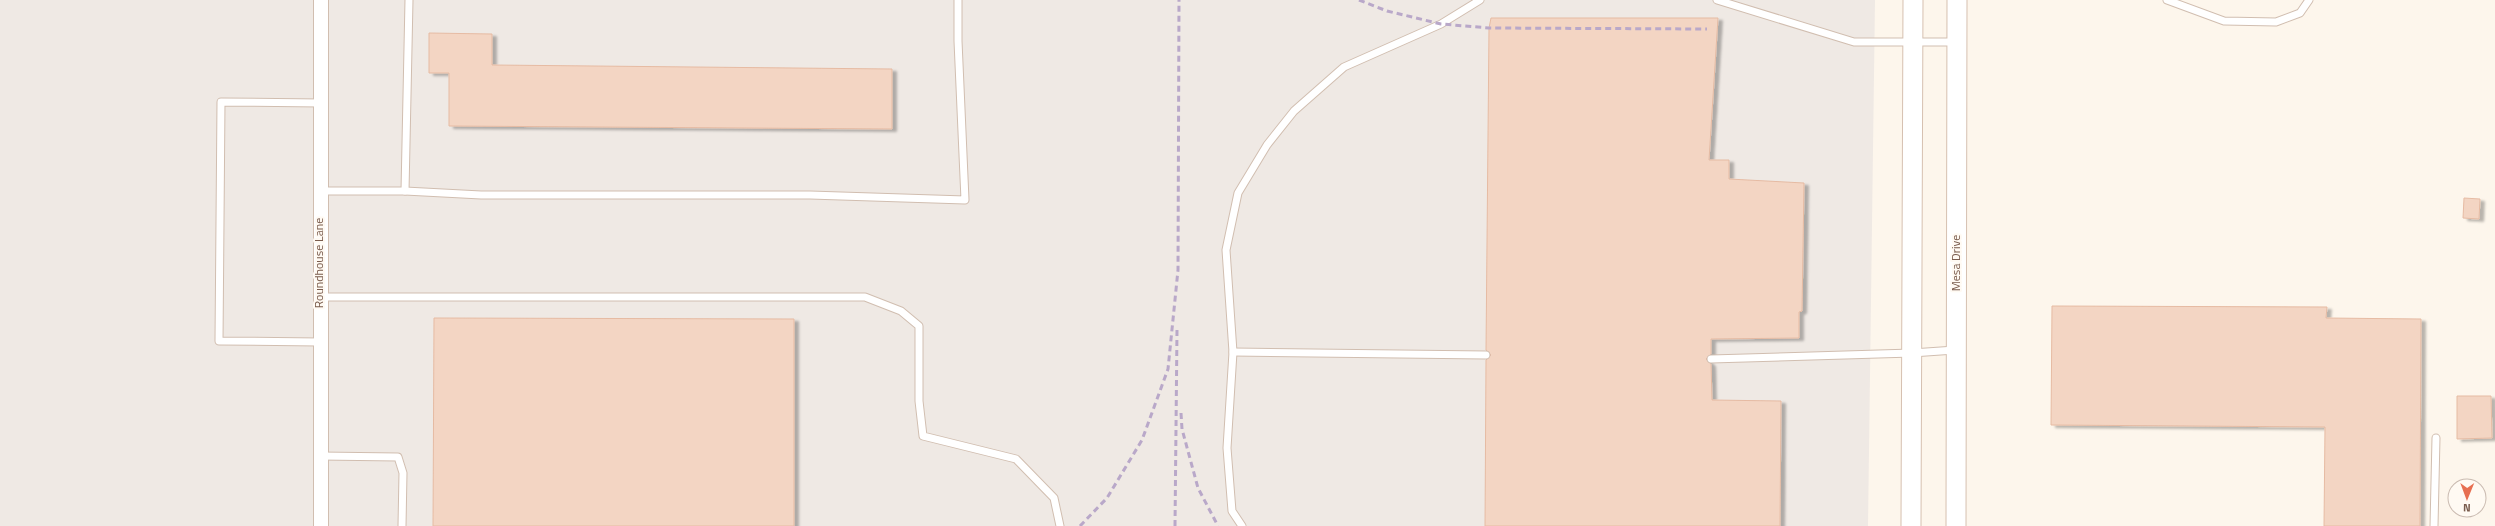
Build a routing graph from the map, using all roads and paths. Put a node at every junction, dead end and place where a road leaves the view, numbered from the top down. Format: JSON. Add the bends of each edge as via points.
{"nodes":[{"id":1,"x":320,"y":0,"type":"edge"},
{"id":2,"x":409,"y":0,"type":"edge"},
{"id":3,"x":958,"y":0,"type":"edge"},
{"id":4,"x":1480,"y":0,"type":"edge"},
{"id":5,"x":1717,"y":0,"type":"edge"},
{"id":6,"x":1913,"y":0,"type":"edge"},
{"id":7,"x":1956,"y":0,"type":"edge"},
{"id":8,"x":2167,"y":0,"type":"edge"},
{"id":9,"x":2309,"y":0,"type":"edge"},
{"id":10,"x":1956,"y":42,"type":"junction"},
{"id":11,"x":1913,"y":43,"type":"junction"},
{"id":12,"x":321,"y":103,"type":"junction"},
{"id":13,"x":319,"y":191,"type":"junction"},
{"id":14,"x":405,"y":191,"type":"junction"},
{"id":15,"x":319,"y":296,"type":"junction"},
{"id":16,"x":319,"y":342,"type":"junction"},
{"id":17,"x":1956,"y":350,"type":"junction"},
{"id":18,"x":1233,"y":352,"type":"junction"},
{"id":19,"x":1912,"y":354,"type":"junction"},
{"id":20,"x":1486,"y":355,"type":"dead end"},
{"id":21,"x":1711,"y":360,"type":"dead end"},
{"id":22,"x":2436,"y":438,"type":"dead end"},
{"id":23,"x":320,"y":456,"type":"junction"},
{"id":24,"x":321,"y":526,"type":"edge"},
{"id":25,"x":402,"y":526,"type":"edge"},
{"id":26,"x":1060,"y":526,"type":"edge"},
{"id":27,"x":1242,"y":526,"type":"edge"},
{"id":28,"x":1911,"y":526,"type":"edge"},
{"id":29,"x":1956,"y":526,"type":"edge"},
{"id":30,"x":2434,"y":526,"type":"edge"}],
"edges":[{"from":1,"to":12,"type":"street","name":"Roundhouse Lane"},
{"from":2,"to":14,"type":"lane"},
{"from":3,"to":14,"type":"lane","via":[[965,200],[810,196],[481,195]]},
{"from":4,"to":18,"type":"lane","via":[[1441,24],[1344,67],[1294,111],[1267,145],[1238,193],[1226,250]]},
{"from":5,"to":11,"type":"lane","via":[[1854,42]]},
{"from":6,"to":11,"type":"main road"},
{"from":7,"to":10,"type":"main road","name":"Mesa Drive"},
{"from":8,"to":9,"type":"lane","via":[[2224,21],[2276,22],[2300,13]]},
{"from":10,"to":11,"type":"lane"},
{"from":10,"to":17,"type":"main road","name":"Mesa Drive"},
{"from":11,"to":19,"type":"main road"},
{"from":12,"to":13,"type":"street","name":"Roundhouse Lane"},
{"from":12,"to":16,"type":"lane","via":[[221,102],[219,333],[219,341]]},
{"from":13,"to":14,"type":"lane"},
{"from":13,"to":15,"type":"street","name":"Roundhouse Lane"},
{"from":15,"to":16,"type":"street","name":"Roundhouse Lane"},
{"from":15,"to":26,"type":"lane","via":[[865,297],[902,311],[919,326],[919,401],[923,436],[1016,459],[1054,498]]},
{"from":16,"to":23,"type":"street","name":"Roundhouse Lane"},
{"from":17,"to":19,"type":"lane"},
{"from":17,"to":29,"type":"main road","name":"Mesa Drive"},
{"from":18,"to":20,"type":"lane"},
{"from":18,"to":27,"type":"lane","via":[[1227,448],[1232,511]]},
{"from":19,"to":21,"type":"lane"},
{"from":19,"to":28,"type":"main road"},
{"from":22,"to":30,"type":"lane"},
{"from":23,"to":24,"type":"street","name":"Roundhouse Lane"},
{"from":23,"to":25,"type":"lane","via":[[398,457],[403,473]]}]}
